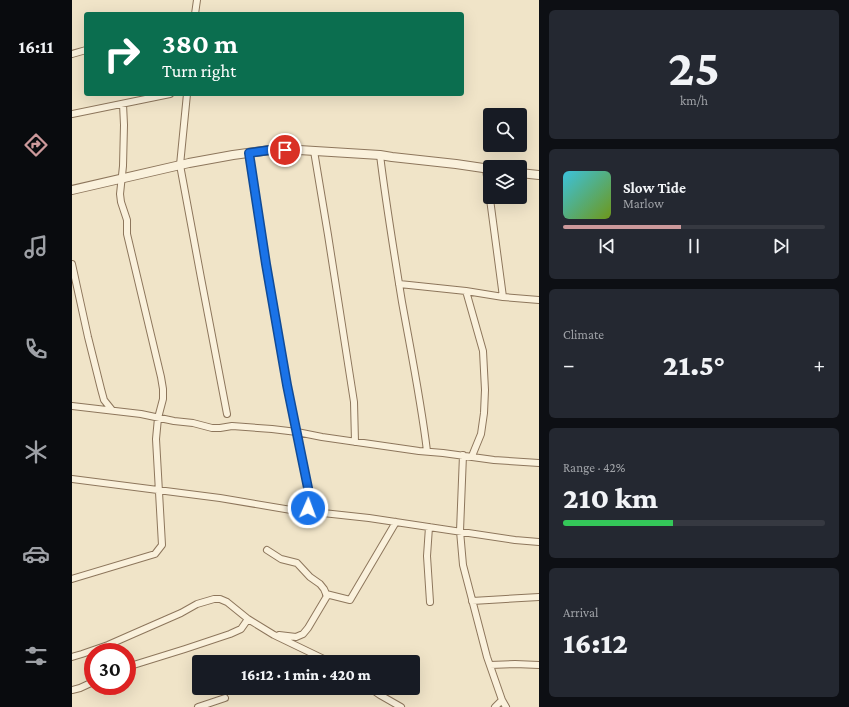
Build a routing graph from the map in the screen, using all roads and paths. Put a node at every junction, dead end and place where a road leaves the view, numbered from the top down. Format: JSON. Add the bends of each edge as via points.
{"nodes":[{"id":1,"x":197,"y":0,"type":"edge"},
{"id":2,"x":196,"y":12,"type":"edge"},
{"id":3,"x":84,"y":51,"type":"edge"},
{"id":4,"x":72,"y":54,"type":"edge"},
{"id":5,"x":161,"y":96,"type":"edge"},
{"id":6,"x":187,"y":96,"type":"edge"},
{"id":7,"x":123,"y":104,"type":"junction"},
{"id":8,"x":72,"y":114,"type":"edge"},
{"id":9,"x":314,"y":151,"type":"junction"},
{"id":10,"x":249,"y":153,"type":"junction"},
{"id":11,"x":380,"y":155,"type":"junction"},
{"id":12,"x":180,"y":165,"type":"junction"},
{"id":13,"x":483,"y":168,"type":"edge"},
{"id":14,"x":527,"y":174,"type":"edge"},
{"id":15,"x":539,"y":175,"type":"edge"},
{"id":16,"x":121,"y":179,"type":"junction"},
{"id":17,"x":72,"y":190,"type":"edge"},
{"id":18,"x":492,"y":204,"type":"edge"},
{"id":19,"x":72,"y":264,"type":"edge"},
{"id":20,"x":399,"y":284,"type":"junction"},
{"id":21,"x":466,"y":291,"type":"junction"},
{"id":22,"x":503,"y":298,"type":"junction"},
{"id":23,"x":539,"y":300,"type":"edge"},
{"id":24,"x":72,"y":406,"type":"edge"},
{"id":25,"x":112,"y":410,"type":"junction"},
{"id":26,"x":227,"y":414,"type":"dead end"},
{"id":27,"x":158,"y":418,"type":"junction"},
{"id":28,"x":297,"y":432,"type":"junction"},
{"id":29,"x":355,"y":442,"type":"junction"},
{"id":30,"x":427,"y":451,"type":"junction"},
{"id":31,"x":463,"y":455,"type":"junction"},
{"id":32,"x":472,"y":456,"type":"junction"},
{"id":33,"x":539,"y":463,"type":"edge"},
{"id":34,"x":72,"y":479,"type":"edge"},
{"id":35,"x":158,"y":490,"type":"junction"},
{"id":36,"x":308,"y":508,"type":"junction"},
{"id":37,"x":396,"y":522,"type":"junction"},
{"id":38,"x":429,"y":527,"type":"junction"},
{"id":39,"x":460,"y":531,"type":"junction"},
{"id":40,"x":539,"y":542,"type":"edge"},
{"id":41,"x":267,"y":550,"type":"dead end"},
{"id":42,"x":72,"y":579,"type":"edge"},
{"id":43,"x":326,"y":594,"type":"junction"},
{"id":44,"x":539,"y":597,"type":"edge"},
{"id":45,"x":472,"y":601,"type":"junction"},
{"id":46,"x":430,"y":602,"type":"dead end"},
{"id":47,"x":248,"y":619,"type":"junction"},
{"id":48,"x":272,"y":633,"type":"junction"},
{"id":49,"x":316,"y":655,"type":"edge"},
{"id":50,"x":72,"y":657,"type":"edge"},
{"id":51,"x":136,"y":664,"type":"edge"},
{"id":52,"x":539,"y":665,"type":"edge"},
{"id":53,"x":490,"y":666,"type":"junction"},
{"id":54,"x":84,"y":686,"type":"edge"},
{"id":55,"x":72,"y":690,"type":"edge"},
{"id":56,"x":380,"y":695,"type":"edge"},
{"id":57,"x":226,"y":698,"type":"dead end"},
{"id":58,"x":502,"y":700,"type":"junction"},
{"id":59,"x":198,"y":707,"type":"edge"},
{"id":60,"x":401,"y":707,"type":"edge"},
{"id":61,"x":495,"y":707,"type":"edge"},
{"id":62,"x":506,"y":707,"type":"edge"}],
"edges":[{"from":1,"to":2,"type":"street"},
{"from":3,"to":4,"type":"street"},
{"from":5,"to":7,"type":"street"},
{"from":6,"to":12,"type":"street"},
{"from":7,"to":8,"type":"street"},
{"from":7,"to":16,"type":"street"},
{"from":9,"to":10,"type":"street","via":[[270,150]]},
{"from":9,"to":11,"type":"street"},
{"from":9,"to":29,"type":"street","via":[[354,402]]},
{"from":10,"to":12,"type":"street"},
{"from":10,"to":28,"type":"street","via":[[266,264]]},
{"from":11,"to":13,"type":"street"},
{"from":11,"to":20,"type":"street"},
{"from":12,"to":16,"type":"street"},
{"from":12,"to":26,"type":"street"},
{"from":14,"to":15,"type":"street"},
{"from":16,"to":17,"type":"street"},
{"from":16,"to":27,"type":"street","via":[[120,194],[127,220],[127,234],[162,377],[163,399]]},
{"from":18,"to":22,"type":"street"},
{"from":19,"to":25,"type":"street","via":[[104,400]]},
{"from":20,"to":21,"type":"street"},
{"from":20,"to":30,"type":"street"},
{"from":21,"to":22,"type":"street"},
{"from":21,"to":32,"type":"street","via":[[483,351],[485,390],[481,434]]},
{"from":22,"to":23,"type":"street"},
{"from":24,"to":25,"type":"street"},
{"from":25,"to":27,"type":"street"},
{"from":27,"to":28,"type":"street","via":[[212,428],[232,426]]},
{"from":27,"to":35,"type":"street"},
{"from":28,"to":29,"type":"street"},
{"from":28,"to":36,"type":"street","via":[[308,488]]},
{"from":29,"to":30,"type":"street"},
{"from":30,"to":31,"type":"street"},
{"from":31,"to":32,"type":"street"},
{"from":31,"to":39,"type":"street"},
{"from":32,"to":33,"type":"street"},
{"from":34,"to":35,"type":"street"},
{"from":35,"to":36,"type":"street","via":[[297,511]]},
{"from":35,"to":42,"type":"street","via":[[162,545],[155,554]]},
{"from":36,"to":37,"type":"street","via":[[323,513]]},
{"from":37,"to":38,"type":"street"},
{"from":37,"to":43,"type":"street","via":[[350,600]]},
{"from":38,"to":39,"type":"street"},
{"from":38,"to":46,"type":"street","via":[[427,556]]},
{"from":39,"to":40,"type":"street"},
{"from":39,"to":45,"type":"street","via":[[463,565]]},
{"from":41,"to":43,"type":"street","via":[[281,559],[297,563],[310,578],[320,584]]},
{"from":43,"to":48,"type":"street","via":[[320,610],[303,634],[296,637]]},
{"from":44,"to":45,"type":"street"},
{"from":45,"to":53,"type":"street"},
{"from":47,"to":48,"type":"street"},
{"from":47,"to":50,"type":"street","via":[[226,602],[214,599],[197,604],[108,645]]},
{"from":47,"to":51,"type":"street","via":[[241,629],[230,634]]},
{"from":48,"to":49,"type":"street"},
{"from":52,"to":53,"type":"street"},
{"from":53,"to":58,"type":"street"},
{"from":54,"to":55,"type":"street"},
{"from":56,"to":60,"type":"street"},
{"from":57,"to":59,"type":"street"},
{"from":58,"to":61,"type":"street"},
{"from":58,"to":62,"type":"street"}]}
